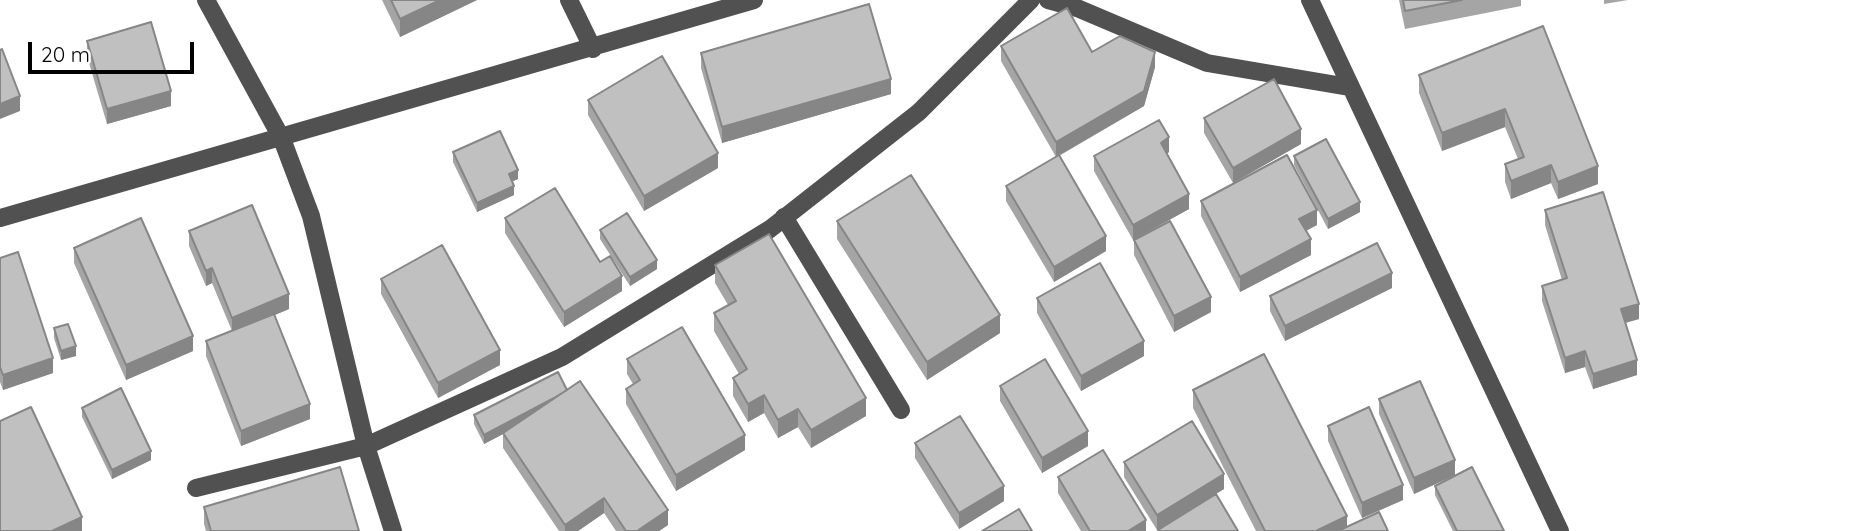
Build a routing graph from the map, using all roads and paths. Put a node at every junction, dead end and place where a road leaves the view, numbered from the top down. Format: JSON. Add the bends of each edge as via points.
{"nodes":[{"id":1,"x":206,"y":0,"type":"edge"},
{"id":2,"x":569,"y":0,"type":"edge"},
{"id":3,"x":754,"y":0,"type":"edge"},
{"id":4,"x":1031,"y":0,"type":"edge"},
{"id":5,"x":1048,"y":0,"type":"edge"},
{"id":6,"x":1310,"y":0,"type":"edge"},
{"id":7,"x":593,"y":49,"type":"junction"},
{"id":8,"x":1349,"y":87,"type":"junction"},
{"id":9,"x":282,"y":139,"type":"junction"},
{"id":10,"x":784,"y":217,"type":"junction"},
{"id":11,"x":0,"y":218,"type":"edge"},
{"id":12,"x":901,"y":410,"type":"dead end"},
{"id":13,"x":366,"y":446,"type":"junction"},
{"id":14,"x":196,"y":488,"type":"dead end"},
{"id":15,"x":393,"y":531,"type":"edge"},
{"id":16,"x":1560,"y":531,"type":"edge"}],
"edges":[{"from":1,"to":9,"type":"street"},
{"from":2,"to":7,"type":"street"},
{"from":3,"to":7,"type":"street"},
{"from":4,"to":10,"type":"street","via":[[919,112]]},
{"from":5,"to":8,"type":"street","via":[[1207,63]]},
{"from":6,"to":8,"type":"street"},
{"from":7,"to":9,"type":"street"},
{"from":8,"to":16,"type":"street"},
{"from":9,"to":11,"type":"street"},
{"from":9,"to":13,"type":"street","via":[[311,216]]},
{"from":10,"to":12,"type":"street"},
{"from":10,"to":13,"type":"street","via":[[562,357]]},
{"from":13,"to":14,"type":"street"},
{"from":13,"to":15,"type":"street"}]}
